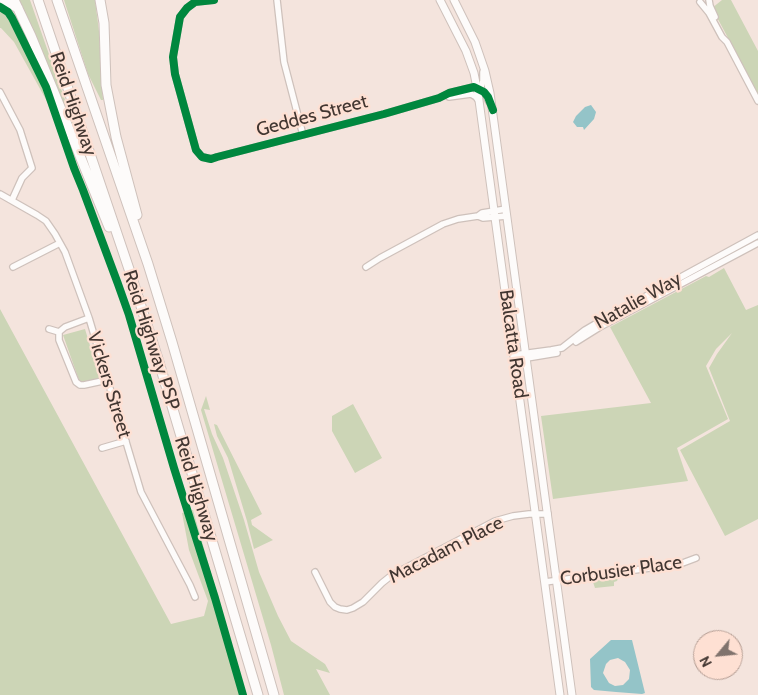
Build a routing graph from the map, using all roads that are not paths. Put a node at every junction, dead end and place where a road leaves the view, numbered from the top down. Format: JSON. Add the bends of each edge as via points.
{"nodes":[{"id":1,"x":4,"y":0,"type":"edge"},
{"id":2,"x":38,"y":0,"type":"edge"},
{"id":3,"x":57,"y":0,"type":"edge"},
{"id":4,"x":100,"y":0,"type":"edge"},
{"id":5,"x":214,"y":0,"type":"edge"},
{"id":6,"x":276,"y":0,"type":"edge"},
{"id":7,"x":440,"y":0,"type":"edge"},
{"id":8,"x":454,"y":0,"type":"edge"},
{"id":9,"x":709,"y":0,"type":"edge"},
{"id":10,"x":699,"y":1,"type":"edge"},
{"id":11,"x":16,"y":4,"type":"edge"},
{"id":12,"x":727,"y":42,"type":"junction"},
{"id":13,"x":483,"y":63,"type":"junction"},
{"id":14,"x":476,"y":90,"type":"junction"},
{"id":15,"x":0,"y":92,"type":"edge"},
{"id":16,"x":758,"y":100,"type":"edge"},
{"id":17,"x":493,"y":110,"type":"junction"},
{"id":18,"x":303,"y":135,"type":"junction"},
{"id":19,"x":0,"y":194,"type":"edge"},
{"id":20,"x":12,"y":200,"type":"junction"},
{"id":21,"x":507,"y":213,"type":"junction"},
{"id":22,"x":495,"y":214,"type":"junction"},
{"id":23,"x":758,"y":235,"type":"edge"},
{"id":24,"x":60,"y":243,"type":"junction"},
{"id":25,"x":758,"y":243,"type":"edge"},
{"id":26,"x":148,"y":264,"type":"junction"},
{"id":27,"x":13,"y":267,"type":"dead end"},
{"id":28,"x":366,"y":267,"type":"dead end"},
{"id":29,"x":131,"y":276,"type":"junction"},
{"id":30,"x":89,"y":318,"type":"junction"},
{"id":31,"x":49,"y":329,"type":"dead end"},
{"id":32,"x":58,"y":332,"type":"junction"},
{"id":33,"x":526,"y":356,"type":"junction"},
{"id":34,"x":515,"y":358,"type":"junction"},
{"id":35,"x":107,"y":380,"type":"junction"},
{"id":36,"x":126,"y":440,"type":"junction"},
{"id":37,"x":102,"y":448,"type":"dead end"},
{"id":38,"x":536,"y":513,"type":"junction"},
{"id":39,"x":548,"y":514,"type":"junction"},
{"id":40,"x":696,"y":558,"type":"dead end"},
{"id":41,"x":316,"y":572,"type":"dead end"},
{"id":42,"x":557,"y":580,"type":"junction"},
{"id":43,"x":545,"y":582,"type":"junction"},
{"id":44,"x":195,"y":597,"type":"dead end"},
{"id":45,"x":258,"y":695,"type":"edge"},
{"id":46,"x":274,"y":695,"type":"edge"},
{"id":47,"x":560,"y":695,"type":"edge"},
{"id":48,"x":572,"y":695,"type":"edge"}],
"edges":[{"from":1,"to":11,"type":"highway"},
{"from":2,"to":29,"type":"highway","name":"Reid Highway"},
{"from":3,"to":26,"type":"highway","name":"Reid Highway"},
{"from":4,"to":26,"type":"highway","via":[[106,85]]},
{"from":5,"to":18,"type":"street","name":"Geddes Street","via":[[195,2],[186,8],[180,17],[173,57],[196,150],[202,157],[211,159]]},
{"from":6,"to":18,"type":"street","via":[[284,62]]},
{"from":7,"to":14,"type":"main road","name":"Balcatta Road","via":[[466,51]]},
{"from":8,"to":13,"type":"main road","name":"Balcatta Road"},
{"from":9,"to":10,"type":"street"},
{"from":9,"to":12,"type":"street"},
{"from":10,"to":12,"type":"street"},
{"from":11,"to":29,"type":"highway"},
{"from":12,"to":16,"type":"street"},
{"from":13,"to":14,"type":"street","via":[[483,81]]},
{"from":13,"to":17,"type":"main road","name":"Balcatta Road"},
{"from":14,"to":17,"type":"street","via":[[484,92]]},
{"from":14,"to":18,"type":"street","name":"Geddes Street"},
{"from":14,"to":22,"type":"main road","name":"Balcatta Road"},
{"from":15,"to":20,"type":"street","via":[[20,130],[32,168],[22,178]]},
{"from":17,"to":21,"type":"main road","name":"Balcatta Road"},
{"from":19,"to":20,"type":"street","name":"Vickers Street"},
{"from":20,"to":24,"type":"street","name":"Vickers Street","via":[[46,221]]},
{"from":21,"to":22,"type":"street"},
{"from":21,"to":33,"type":"main road","name":"Balcatta Road"},
{"from":22,"to":28,"type":"street","via":[[443,224]]},
{"from":22,"to":34,"type":"main road","name":"Balcatta Road"},
{"from":23,"to":33,"type":"street","name":"Natalie Way","via":[[602,320],[563,347]]},
{"from":24,"to":27,"type":"street"},
{"from":24,"to":30,"type":"street","name":"Vickers Street"},
{"from":25,"to":33,"type":"street","name":"Natalie Way","via":[[600,327],[561,352]]},
{"from":26,"to":46,"type":"highway","name":"Reid Highway"},
{"from":29,"to":45,"type":"highway","name":"Reid Highway"},
{"from":30,"to":32,"type":"street"},
{"from":30,"to":35,"type":"street","name":"Vickers Street"},
{"from":31,"to":32,"type":"street"},
{"from":32,"to":35,"type":"street","via":[[76,382],[84,386]]},
{"from":33,"to":34,"type":"street","name":"Natalie Way"},
{"from":33,"to":39,"type":"main road","name":"Balcatta Road"},
{"from":34,"to":38,"type":"main road","name":"Balcatta Road"},
{"from":35,"to":36,"type":"street","name":"Vickers Street"},
{"from":36,"to":37,"type":"street"},
{"from":36,"to":44,"type":"street","name":"Vickers Street","via":[[141,492]]},
{"from":38,"to":39,"type":"street","name":"Macadam Place"},
{"from":38,"to":41,"type":"street","name":"Macadam Place","via":[[488,524],[392,575],[363,602],[347,610],[340,610],[330,602]]},
{"from":38,"to":43,"type":"main road","name":"Balcatta Road"},
{"from":39,"to":42,"type":"main road","name":"Balcatta Road"},
{"from":40,"to":42,"type":"street","name":"Corbusier Place","via":[[679,564]]},
{"from":42,"to":43,"type":"street","name":"Corbusier Place"},
{"from":42,"to":48,"type":"main road","name":"Balcatta Road"},
{"from":43,"to":47,"type":"main road","name":"Balcatta Road"}]}
